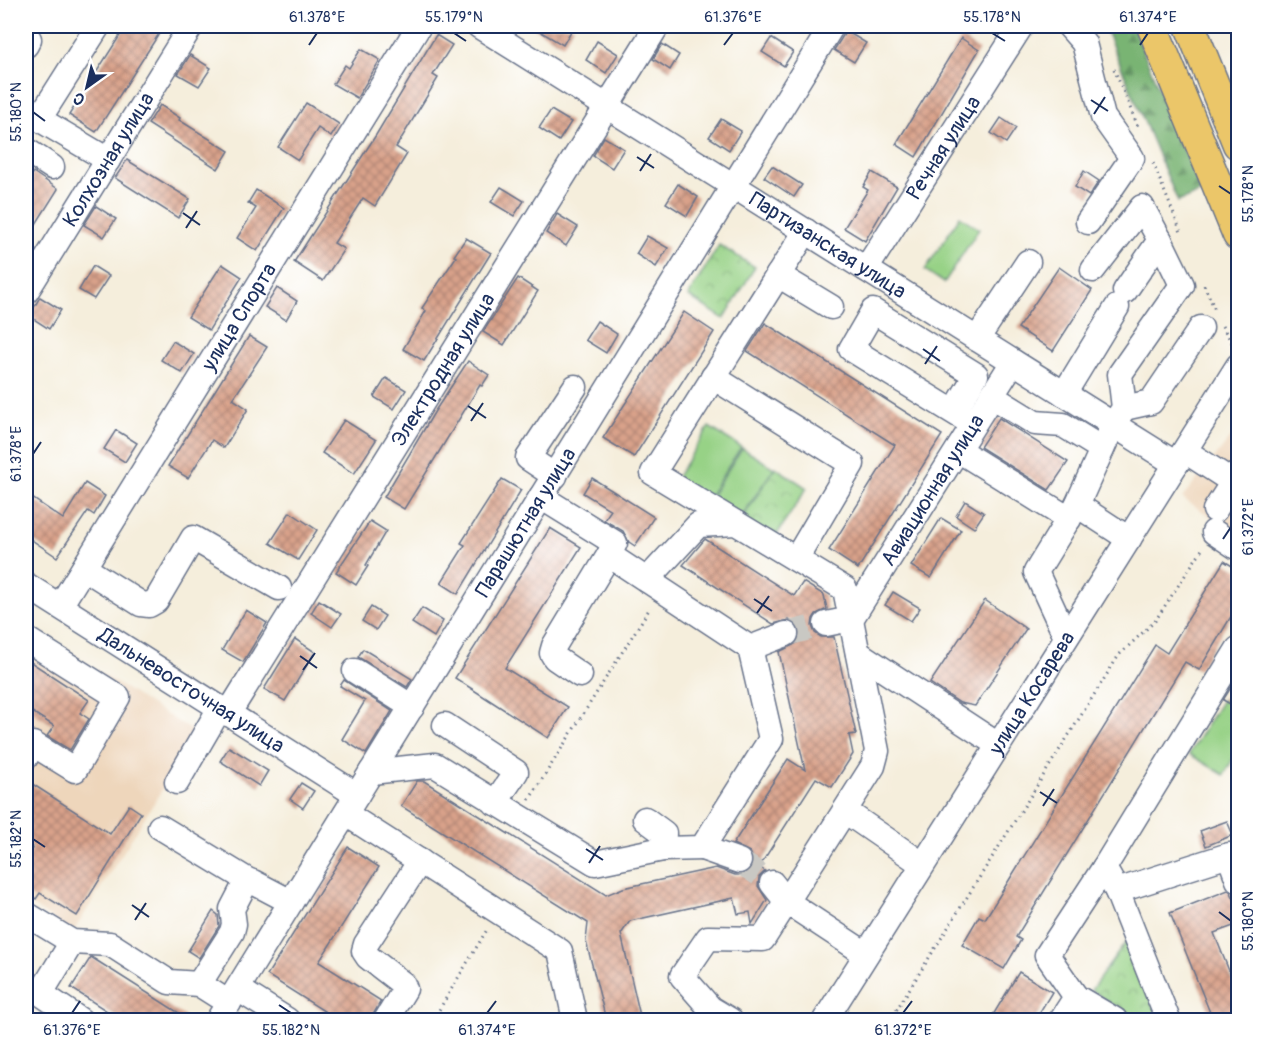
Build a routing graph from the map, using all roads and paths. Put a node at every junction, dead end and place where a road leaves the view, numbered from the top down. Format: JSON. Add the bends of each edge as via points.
{"nodes":[{"id":1,"x":98,"y":26,"type":"edge"},
{"id":2,"x":191,"y":26,"type":"edge"},
{"id":3,"x":419,"y":26,"type":"edge"},
{"id":4,"x":479,"y":26,"type":"edge"},
{"id":5,"x":657,"y":26,"type":"edge"},
{"id":6,"x":832,"y":26,"type":"edge"},
{"id":7,"x":1021,"y":26,"type":"edge"},
{"id":8,"x":1069,"y":26,"type":"edge"},
{"id":9,"x":1152,"y":26,"type":"edge"},
{"id":10,"x":1190,"y":26,"type":"edge"},
{"id":11,"x":1114,"y":69,"type":"dead end"},
{"id":12,"x":606,"y":105,"type":"junction"},
{"id":13,"x":1142,"y":135,"type":"dead end"},
{"id":14,"x":1239,"y":144,"type":"edge"},
{"id":15,"x":26,"y":150,"type":"edge"},
{"id":16,"x":1150,"y":157,"type":"dead end"},
{"id":17,"x":108,"y":160,"type":"junction"},
{"id":18,"x":52,"y":167,"type":"dead end"},
{"id":19,"x":733,"y":185,"type":"junction"},
{"id":20,"x":1088,"y":222,"type":"dead end"},
{"id":21,"x":806,"y":231,"type":"junction"},
{"id":22,"x":1239,"y":235,"type":"edge"},
{"id":23,"x":1171,"y":237,"type":"junction"},
{"id":24,"x":1028,"y":262,"type":"dead end"},
{"id":25,"x":866,"y":269,"type":"junction"},
{"id":26,"x":1093,"y":270,"type":"dead end"},
{"id":27,"x":778,"y":275,"type":"junction"},
{"id":28,"x":1200,"y":276,"type":"dead end"},
{"id":29,"x":26,"y":292,"type":"edge"},
{"id":30,"x":831,"y":307,"type":"dead end"},
{"id":31,"x":1201,"y":328,"type":"dead end"},
{"id":32,"x":977,"y":339,"type":"junction"},
{"id":33,"x":1239,"y":354,"type":"edge"},
{"id":34,"x":1013,"y":362,"type":"junction"},
{"id":35,"x":1239,"y":366,"type":"edge"},
{"id":36,"x":714,"y":377,"type":"junction"},
{"id":37,"x":574,"y":387,"type":"dead end"},
{"id":38,"x":1064,"y":394,"type":"junction"},
{"id":39,"x":991,"y":396,"type":"junction"},
{"id":40,"x":1119,"y":416,"type":"junction"},
{"id":41,"x":964,"y":418,"type":"junction"},
{"id":42,"x":1102,"y":449,"type":"junction"},
{"id":43,"x":958,"y":450,"type":"junction"},
{"id":44,"x":1181,"y":458,"type":"junction"},
{"id":45,"x":555,"y":476,"type":"junction"},
{"id":46,"x":1236,"y":481,"type":"edge"},
{"id":47,"x":541,"y":497,"type":"junction"},
{"id":48,"x":1073,"y":512,"type":"junction"},
{"id":49,"x":1214,"y":521,"type":"junction"},
{"id":50,"x":736,"y":523,"type":"junction"},
{"id":51,"x":1129,"y":539,"type":"junction"},
{"id":52,"x":1239,"y":548,"type":"edge"},
{"id":53,"x":609,"y":555,"type":"junction"},
{"id":54,"x":796,"y":559,"type":"junction"},
{"id":55,"x":84,"y":568,"type":"junction"},
{"id":56,"x":26,"y":585,"type":"edge"},
{"id":57,"x":655,"y":585,"type":"junction"},
{"id":58,"x":279,"y":588,"type":"dead end"},
{"id":59,"x":60,"y":606,"type":"junction"},
{"id":60,"x":851,"y":619,"type":"junction"},
{"id":61,"x":826,"y":624,"type":"tunnel mouth"},
{"id":62,"x":786,"y":634,"type":"tunnel mouth"},
{"id":63,"x":1066,"y":637,"type":"junction"},
{"id":64,"x":26,"y":639,"type":"edge"},
{"id":65,"x":750,"y":648,"type":"junction"},
{"id":66,"x":1239,"y":649,"type":"edge"},
{"id":67,"x":858,"y":653,"type":"junction"},
{"id":68,"x":355,"y":671,"type":"dead end"},
{"id":69,"x":580,"y":675,"type":"dead end"},
{"id":70,"x":412,"y":707,"type":"junction"},
{"id":71,"x":224,"y":711,"type":"junction"},
{"id":72,"x":445,"y":725,"type":"dead end"},
{"id":73,"x":998,"y":745,"type":"junction"},
{"id":74,"x":26,"y":757,"type":"edge"},
{"id":75,"x":371,"y":772,"type":"junction"},
{"id":76,"x":177,"y":782,"type":"dead end"},
{"id":77,"x":495,"y":803,"type":"junction"},
{"id":78,"x":351,"y":805,"type":"junction"},
{"id":79,"x":845,"y":811,"type":"junction"},
{"id":80,"x":518,"y":817,"type":"junction"},
{"id":81,"x":645,"y":819,"type":"dead end"},
{"id":82,"x":160,"y":827,"type":"dead end"},
{"id":83,"x":702,"y":848,"type":"junction"},
{"id":84,"x":663,"y":849,"type":"junction"},
{"id":85,"x":420,"y":861,"type":"junction"},
{"id":86,"x":739,"y":861,"type":"tunnel mouth"},
{"id":87,"x":922,"y":864,"type":"junction"},
{"id":88,"x":1104,"y":868,"type":"junction"},
{"id":89,"x":1239,"y":880,"type":"edge"},
{"id":90,"x":249,"y":881,"type":"junction"},
{"id":91,"x":772,"y":883,"type":"tunnel mouth"},
{"id":92,"x":1117,"y":891,"type":"junction"},
{"id":93,"x":291,"y":902,"type":"junction"},
{"id":94,"x":787,"y":902,"type":"junction"},
{"id":95,"x":498,"y":911,"type":"junction"},
{"id":96,"x":26,"y":914,"type":"edge"},
{"id":97,"x":72,"y":942,"type":"junction"},
{"id":98,"x":866,"y":954,"type":"junction"},
{"id":99,"x":199,"y":984,"type":"junction"},
{"id":100,"x":1076,"y":997,"type":"junction"},
{"id":101,"x":228,"y":1004,"type":"edge"},
{"id":102,"x":715,"y":1016,"type":"edge"},
{"id":103,"x":80,"y":1020,"type":"edge"},
{"id":104,"x":287,"y":1020,"type":"edge"},
{"id":105,"x":386,"y":1020,"type":"edge"},
{"id":106,"x":433,"y":1020,"type":"edge"},
{"id":107,"x":575,"y":1020,"type":"edge"},
{"id":108,"x":825,"y":1020,"type":"edge"},
{"id":109,"x":890,"y":1020,"type":"edge"},
{"id":110,"x":1061,"y":1020,"type":"edge"},
{"id":111,"x":1115,"y":1020,"type":"edge"},
{"id":112,"x":1168,"y":1020,"type":"edge"}],
"edges":[{"from":1,"to":17,"type":"street","via":[[39,119]]},
{"from":2,"to":17,"type":"street","name":"Колхозная улица"},
{"from":3,"to":55,"type":"street","name":"улица Спорта"},
{"from":4,"to":12,"type":"street","name":"Партизанская улица"},
{"from":5,"to":12,"type":"street","name":"Электродная улица"},
{"from":6,"to":19,"type":"street","name":"Парашютная улица"},
{"from":7,"to":25,"type":"street","name":"Речная улица"},
{"from":8,"to":20,"type":"street","via":[[1084,43],[1103,117],[1132,158]]},
{"from":9,"to":22,"type":"main road"},
{"from":10,"to":14,"type":"main road"},
{"from":11,"to":13,"type":"path"},
{"from":12,"to":19,"type":"street","name":"Партизанская улица"},
{"from":12,"to":71,"type":"street","name":"Электродная улица"},
{"from":15,"to":18,"type":"street"},
{"from":16,"to":23,"type":"path"},
{"from":17,"to":29,"type":"street","name":"Колхозная улица"},
{"from":19,"to":21,"type":"street","name":"Партизанская улица"},
{"from":19,"to":45,"type":"street","name":"Парашютная улица"},
{"from":21,"to":25,"type":"street","name":"Партизанская улица"},
{"from":21,"to":27,"type":"street"},
{"from":23,"to":26,"type":"street","via":[[1142,207]]},
{"from":23,"to":38,"type":"street","via":[[1121,299]]},
{"from":23,"to":40,"type":"street","via":[[1182,285],[1120,375]]},
{"from":24,"to":32,"type":"street"},
{"from":25,"to":32,"type":"street","name":"Партизанская улица"},
{"from":27,"to":30,"type":"street"},
{"from":27,"to":36,"type":"street"},
{"from":28,"to":33,"type":"path","via":[[1222,328]]},
{"from":31,"to":40,"type":"street","via":[[1151,402]]},
{"from":32,"to":34,"type":"street","name":"Партизанская улица"},
{"from":34,"to":38,"type":"street","name":"Партизанская улица"},
{"from":34,"to":39,"type":"street","name":"Авиационная улица"},
{"from":35,"to":44,"type":"street","name":"улица Косарева"},
{"from":36,"to":50,"type":"street","via":[[653,473]]},
{"from":36,"to":54,"type":"street","via":[[852,464]]},
{"from":37,"to":45,"type":"street","via":[[528,458]]},
{"from":38,"to":40,"type":"street","name":"Партизанская улица"},
{"from":39,"to":41,"type":"street","name":"Авиационная улица"},
{"from":39,"to":42,"type":"street","via":[[1035,423],[1063,425]]},
{"from":40,"to":42,"type":"street"},
{"from":40,"to":44,"type":"street","name":"Партизанская улица"},
{"from":41,"to":41,"type":"street","via":[[851,350],[873,311],[976,375]]},
{"from":41,"to":43,"type":"street","name":"Авиационная улица"},
{"from":42,"to":48,"type":"street"},
{"from":43,"to":48,"type":"street"},
{"from":43,"to":60,"type":"street","name":"Авиационная улица"},
{"from":44,"to":46,"type":"street","name":"Партизанская улица"},
{"from":44,"to":51,"type":"street","name":"улица Косарева"},
{"from":45,"to":47,"type":"street","name":"Парашютная улица"},
{"from":46,"to":49,"type":"street"},
{"from":47,"to":53,"type":"street","via":[[615,543]]},
{"from":47,"to":70,"type":"street","name":"Парашютная улица"},
{"from":48,"to":51,"type":"street"},
{"from":48,"to":63,"type":"street","via":[[1036,572]]},
{"from":49,"to":52,"type":"street"},
{"from":49,"to":109,"type":"path","via":[[1155,621],[1119,655]]},
{"from":50,"to":54,"type":"street"},
{"from":50,"to":57,"type":"street","via":[[698,525]]},
{"from":51,"to":63,"type":"street","name":"улица Косарева"},
{"from":53,"to":57,"type":"street"},
{"from":53,"to":69,"type":"street","via":[[552,653]]},
{"from":54,"to":60,"type":"street","via":[[845,589]]},
{"from":55,"to":58,"type":"street","via":[[141,604],[149,605],[156,601],[193,538]]},
{"from":55,"to":59,"type":"street","name":"улица Спорта"},
{"from":56,"to":59,"type":"street","name":"Дальневосточная улица"},
{"from":57,"to":65,"type":"street"},
{"from":57,"to":80,"type":"path"},
{"from":59,"to":71,"type":"street","name":"Дальневосточная улица"},
{"from":60,"to":61,"type":"street"},
{"from":60,"to":67,"type":"street"},
{"from":62,"to":65,"type":"street"},
{"from":63,"to":73,"type":"street","name":"улица Косарева"},
{"from":64,"to":74,"type":"street","via":[[118,697],[75,770],[33,744]]},
{"from":65,"to":83,"type":"street","via":[[771,739]]},
{"from":66,"to":88,"type":"street"},
{"from":67,"to":73,"type":"street"},
{"from":67,"to":79,"type":"street","via":[[877,751],[873,766]]},
{"from":68,"to":70,"type":"street"},
{"from":70,"to":75,"type":"street","name":"Парашютная улица"},
{"from":71,"to":76,"type":"street","name":"Электродная улица"},
{"from":71,"to":78,"type":"street","name":"Дальневосточная улица"},
{"from":72,"to":77,"type":"street","via":[[516,772]]},
{"from":73,"to":87,"type":"street","name":"улица Косарева"},
{"from":75,"to":77,"type":"street","via":[[435,765]]},
{"from":75,"to":78,"type":"street","name":"Парашютная улица"},
{"from":77,"to":80,"type":"street"},
{"from":78,"to":85,"type":"street","name":"Дальневосточная улица"},
{"from":78,"to":93,"type":"street","name":"Парашютная улица"},
{"from":79,"to":87,"type":"street"},
{"from":79,"to":94,"type":"street"},
{"from":80,"to":84,"type":"street","via":[[595,863]]},
{"from":81,"to":84,"type":"street","via":[[664,833]]},
{"from":82,"to":90,"type":"street"},
{"from":83,"to":84,"type":"street"},
{"from":83,"to":86,"type":"street"},
{"from":85,"to":95,"type":"street","name":"Дальневосточная улица"},
{"from":85,"to":105,"type":"street","via":[[364,951],[405,989]]},
{"from":87,"to":98,"type":"street","name":"улица Косарева"},
{"from":88,"to":92,"type":"street"},
{"from":88,"to":100,"type":"street","via":[[1047,955]]},
{"from":89,"to":92,"type":"street","via":[[1228,855]]},
{"from":90,"to":93,"type":"street"},
{"from":90,"to":99,"type":"street","via":[[232,909],[232,932]]},
{"from":91,"to":94,"type":"street"},
{"from":92,"to":112,"type":"street"},
{"from":93,"to":101,"type":"street","name":"Парашютная улица"},
{"from":94,"to":98,"type":"street"},
{"from":94,"to":102,"type":"street","via":[[763,939],[708,938],[682,976]]},
{"from":95,"to":106,"type":"path"},
{"from":95,"to":107,"type":"street","name":"Дальневосточная улица","via":[[560,951]]},
{"from":96,"to":97,"type":"street"},
{"from":97,"to":99,"type":"street","via":[[110,944],[169,982]]},
{"from":97,"to":103,"type":"street","via":[[43,994]]},
{"from":98,"to":108,"type":"street","name":"улица Косарева"},
{"from":99,"to":101,"type":"street"},
{"from":100,"to":110,"type":"street"},
{"from":100,"to":111,"type":"street"},
{"from":101,"to":104,"type":"street"}]}
